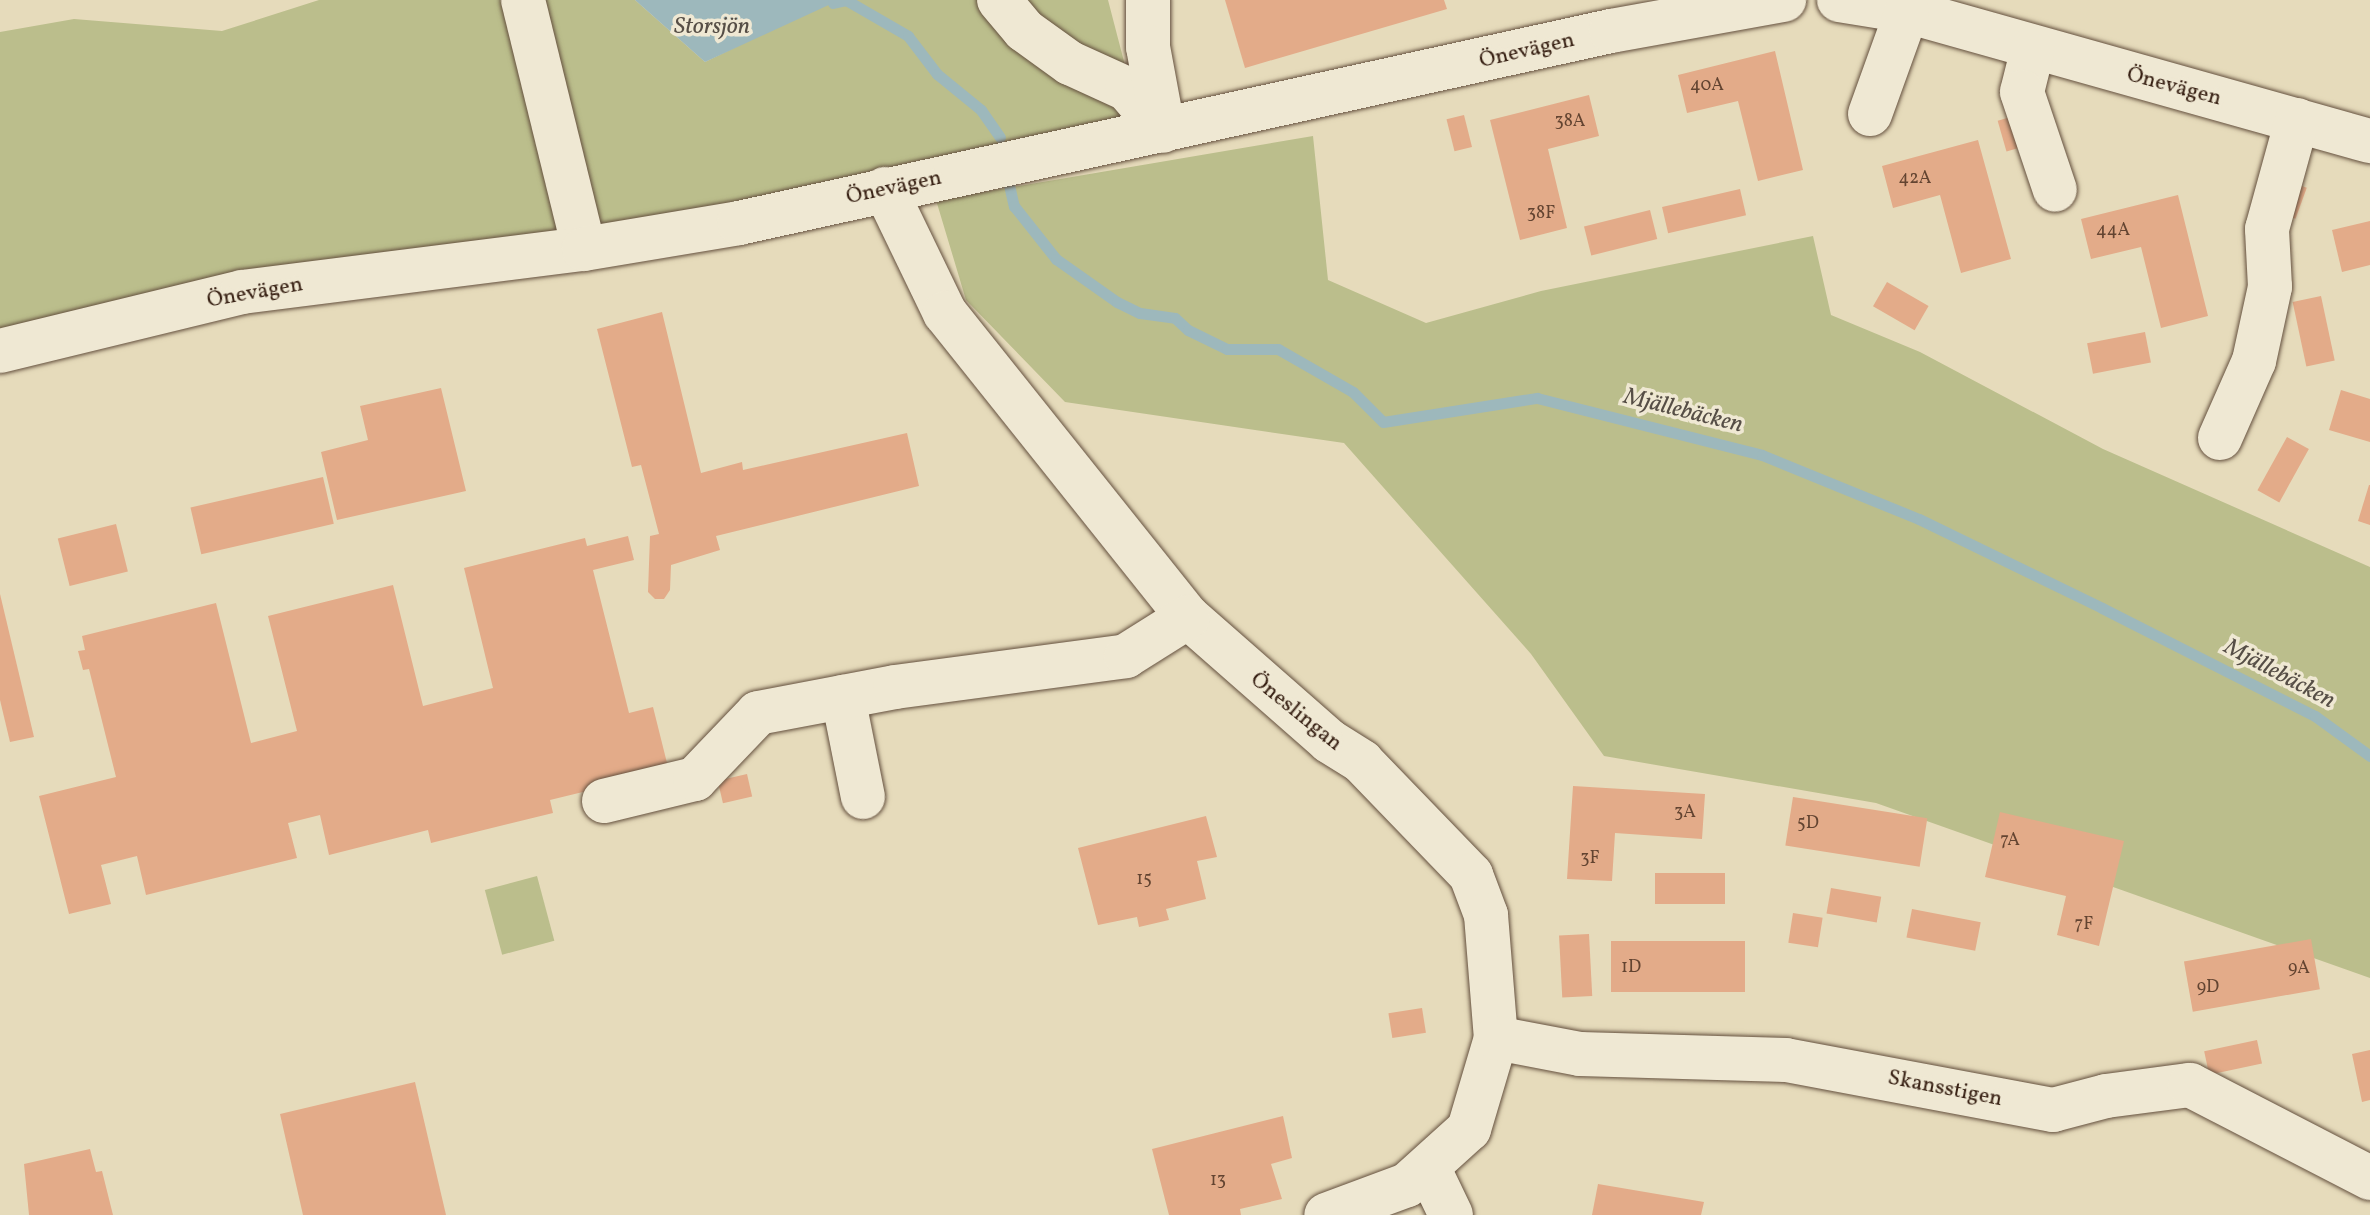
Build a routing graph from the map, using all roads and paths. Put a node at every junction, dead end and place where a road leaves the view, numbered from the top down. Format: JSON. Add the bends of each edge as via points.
{"nodes":[{"id":1,"x":523,"y":0,"type":"edge"},
{"id":2,"x":999,"y":0,"type":"edge"},
{"id":3,"x":1148,"y":0,"type":"edge"},
{"id":4,"x":1784,"y":0,"type":"edge"},
{"id":5,"x":1839,"y":0,"type":"edge"},
{"id":6,"x":1907,"y":11,"type":"junction"},
{"id":7,"x":2033,"y":48,"type":"junction"},
{"id":8,"x":1870,"y":114,"type":"dead end"},
{"id":9,"x":2297,"y":120,"type":"junction"},
{"id":10,"x":1163,"y":131,"type":"junction"},
{"id":11,"x":2370,"y":141,"type":"edge"},
{"id":12,"x":885,"y":189,"type":"junction"},
{"id":13,"x":2055,"y":190,"type":"dead end"},
{"id":14,"x":584,"y":249,"type":"junction"},
{"id":15,"x":0,"y":351,"type":"edge"},
{"id":16,"x":2220,"y":438,"type":"dead end"},
{"id":17,"x":1188,"y":617,"type":"junction"},
{"id":18,"x":843,"y":697,"type":"junction"},
{"id":19,"x":863,"y":797,"type":"dead end"},
{"id":20,"x":604,"y":801,"type":"dead end"},
{"id":21,"x":1496,"y":1038,"type":"junction"},
{"id":22,"x":1428,"y":1167,"type":"junction"},
{"id":23,"x":2370,"y":1178,"type":"edge"},
{"id":24,"x":1326,"y":1215,"type":"edge"},
{"id":25,"x":1451,"y":1215,"type":"edge"}],
"edges":[{"from":1,"to":14,"type":"street"},
{"from":2,"to":10,"type":"street","via":[[1024,30],[1070,63],[1127,89]]},
{"from":3,"to":10,"type":"street","via":[[1148,47]]},
{"from":4,"to":10,"type":"street","name":"Önevägen","via":[[1611,31]]},
{"from":5,"to":6,"type":"street","name":"Önevägen"},
{"from":6,"to":7,"type":"street","name":"Önevägen"},
{"from":6,"to":8,"type":"street"},
{"from":7,"to":9,"type":"street","name":"Önevägen"},
{"from":7,"to":13,"type":"street","via":[[2022,92]]},
{"from":9,"to":11,"type":"street","name":"Önevägen"},
{"from":9,"to":16,"type":"street","via":[[2267,229],[2270,287],[2254,361]]},
{"from":10,"to":12,"type":"street","name":"Önevägen"},
{"from":12,"to":14,"type":"street","name":"Önevägen","via":[[739,223]]},
{"from":12,"to":17,"type":"street","name":"Öneslingan","via":[[945,313]]},
{"from":14,"to":15,"type":"street","name":"Önevägen","via":[[242,292]]},
{"from":17,"to":18,"type":"street","via":[[1126,656]]},
{"from":17,"to":21,"type":"street","name":"Öneslingan","via":[[1329,741],[1362,762],[1471,875],[1486,915]]},
{"from":18,"to":19,"type":"street"},
{"from":18,"to":20,"type":"street","via":[[758,713],[695,779]]},
{"from":21,"to":22,"type":"street","name":"Öneslingan","via":[[1469,1129]]},
{"from":21,"to":23,"type":"street","name":"Skansstigen","via":[[1580,1054],[1786,1060],[2053,1110],[2106,1096],[2190,1085]]},
{"from":22,"to":24,"type":"street","name":"Öneslingan","via":[[1407,1185]]},
{"from":22,"to":25,"type":"street"}]}
